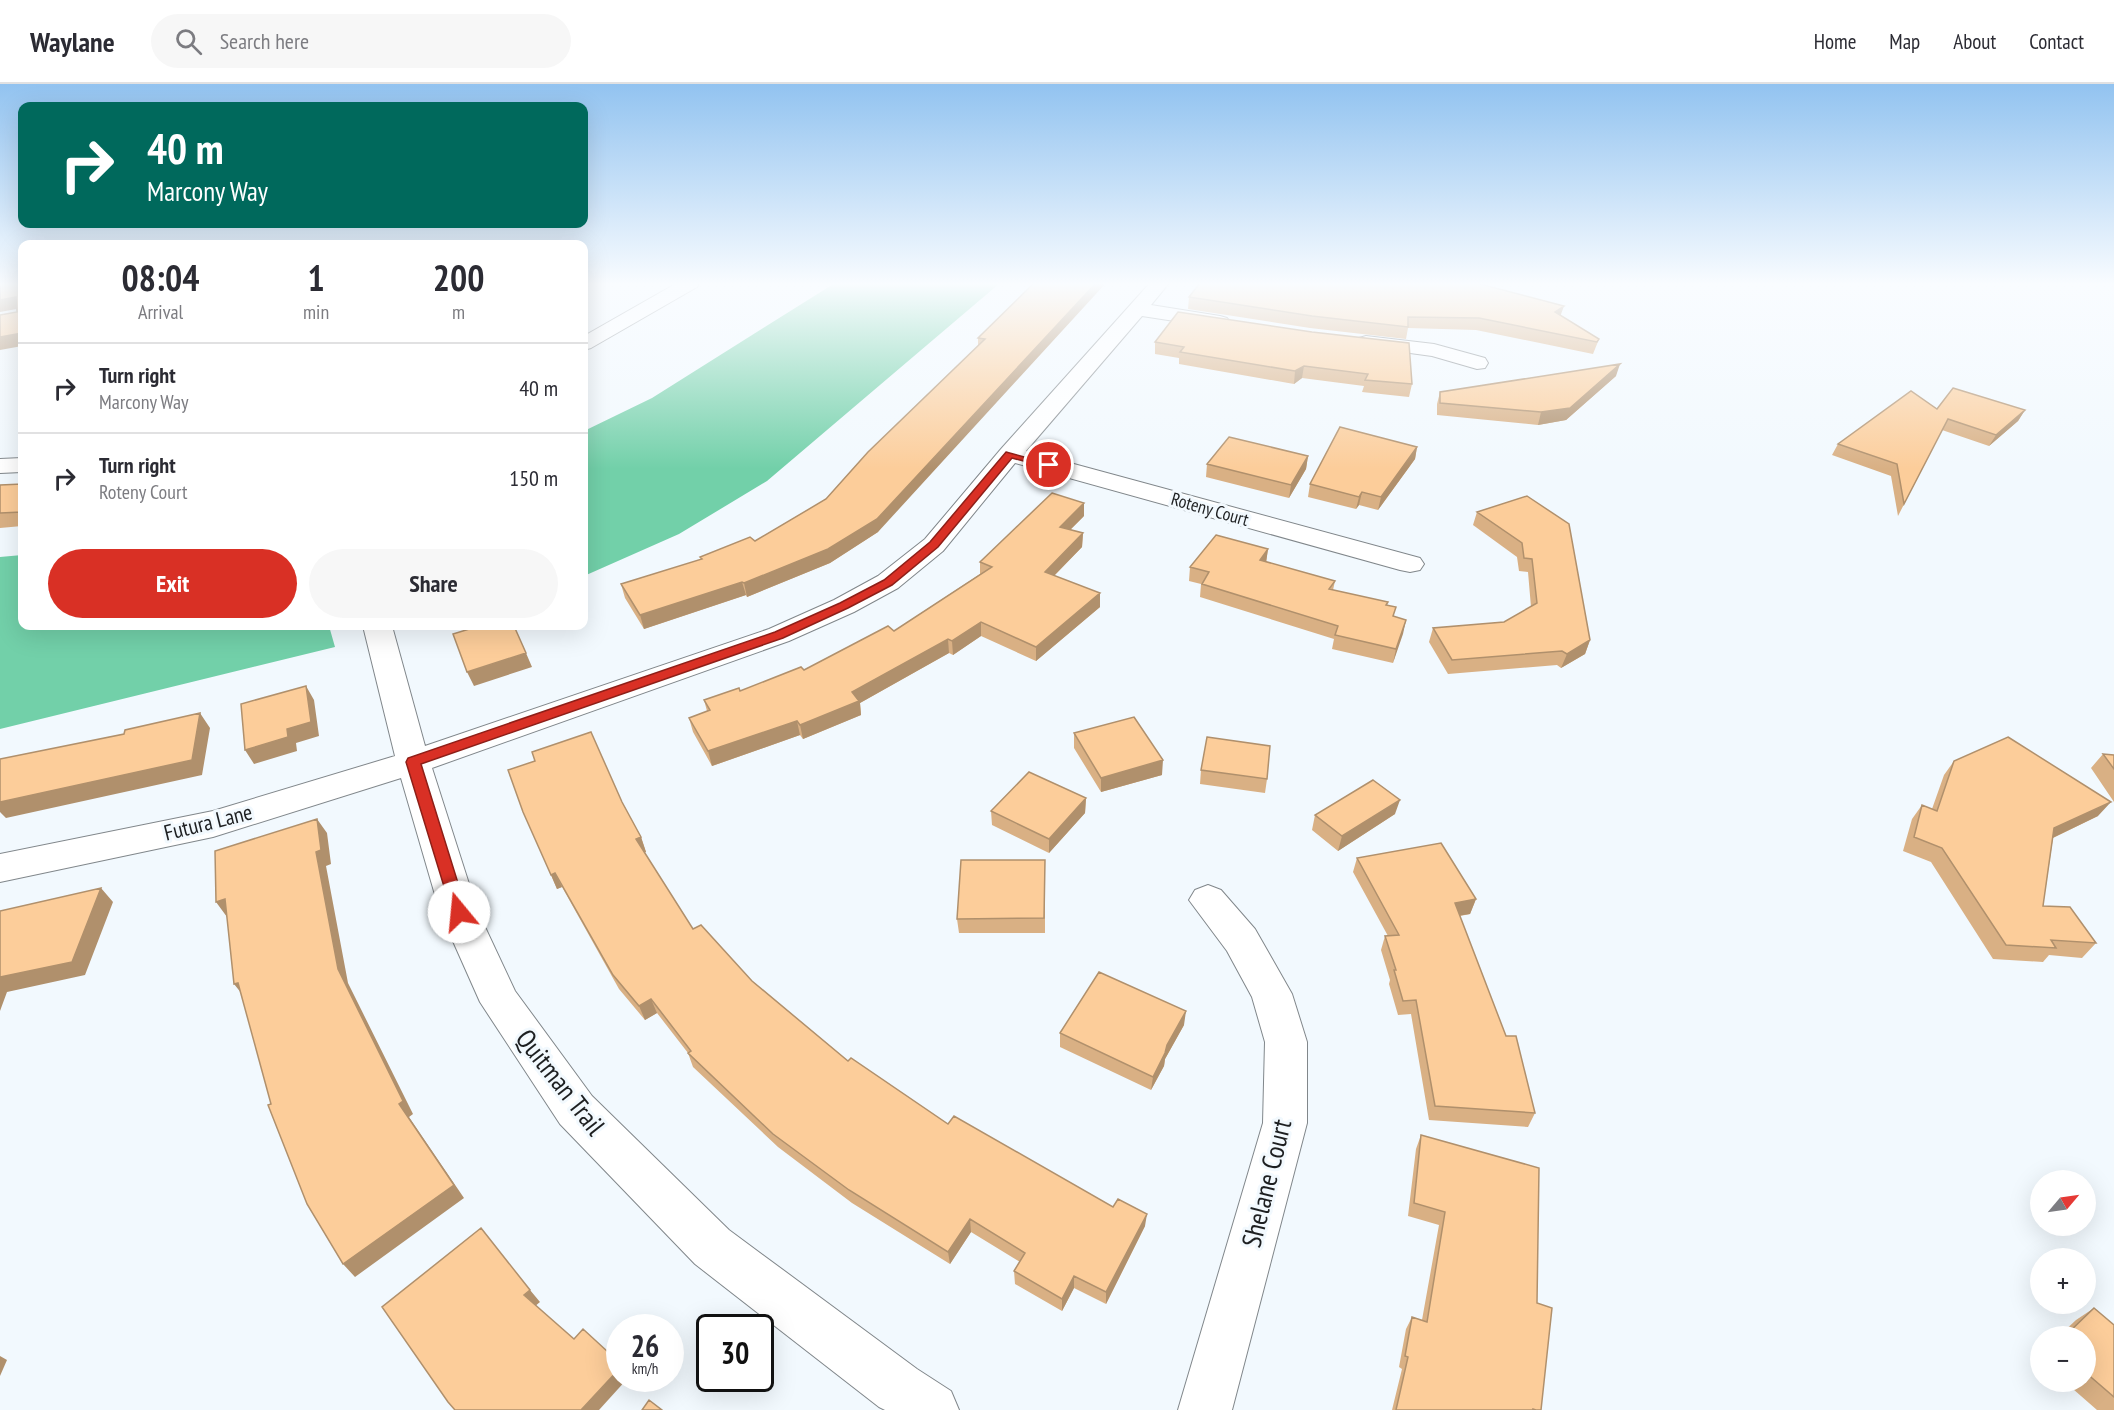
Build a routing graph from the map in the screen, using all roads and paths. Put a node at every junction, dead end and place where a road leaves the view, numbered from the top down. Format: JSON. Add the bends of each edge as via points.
{"nodes":[{"id":1,"x":1106,"y":345,"type":"edge"},
{"id":2,"x":1388,"y":345,"type":"edge"},
{"id":3,"x":1477,"y":363,"type":"dead end"},
{"id":4,"x":1010,"y":454,"type":"junction"},
{"id":5,"x":18,"y":465,"type":"edge"},
{"id":6,"x":0,"y":466,"type":"edge"},
{"id":7,"x":1410,"y":564,"type":"dead end"},
{"id":8,"x":378,"y":630,"type":"edge"},
{"id":9,"x":413,"y":762,"type":"junction"},
{"id":10,"x":0,"y":868,"type":"edge"},
{"id":11,"x":1208,"y":900,"type":"dead end"},
{"id":12,"x":932,"y":1410,"type":"edge"},
{"id":13,"x":1204,"y":1410,"type":"edge"}],
"edges":[{"from":1,"to":4,"type":"street","name":"Futura Lane"},
{"from":2,"to":3,"type":"street","via":[[1434,350]]},
{"from":4,"to":7,"type":"street","name":"Roteny Court"},
{"from":4,"to":9,"type":"street","name":"Futura Lane","via":[[934,545],[888,582],[844,606],[779,635]]},
{"from":5,"to":6,"type":"street"},
{"from":8,"to":9,"type":"street","name":"Quitman Trail"},
{"from":9,"to":10,"type":"street","name":"Futura Lane","via":[[213,824]]},
{"from":9,"to":12,"type":"street","name":"Quitman Trail","via":[[459,912],[500,1002],[576,1110],[712,1247]]},
{"from":11,"to":13,"type":"street","name":"Shelane Court","via":[[1242,940],[1272,994],[1286,1042],[1285,1123]]}]}
